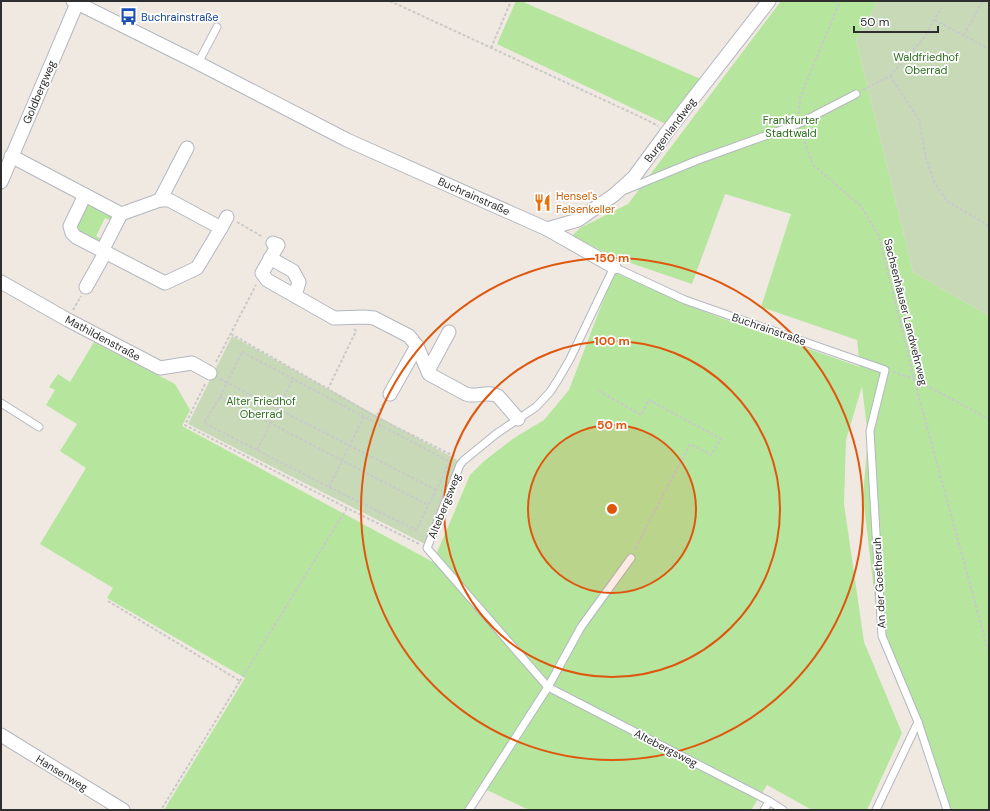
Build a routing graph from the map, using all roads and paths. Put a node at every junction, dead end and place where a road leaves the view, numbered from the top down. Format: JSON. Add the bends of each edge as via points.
{"nodes":[{"id":1,"x":390,"y":1,"type":"edge"},
{"id":2,"x":511,"y":1,"type":"edge"},
{"id":3,"x":840,"y":1,"type":"edge"},
{"id":4,"x":983,"y":1,"type":"edge"},
{"id":5,"x":76,"y":2,"type":"edge"},
{"id":6,"x":764,"y":2,"type":"edge"},
{"id":7,"x":941,"y":8,"type":"dead end"},
{"id":8,"x":935,"y":20,"type":"junction"},
{"id":9,"x":217,"y":27,"type":"dead end"},
{"id":10,"x":964,"y":35,"type":"junction"},
{"id":11,"x":491,"y":48,"type":"junction"},
{"id":12,"x":989,"y":49,"type":"edge"},
{"id":13,"x":198,"y":63,"type":"junction"},
{"id":14,"x":890,"y":76,"type":"junction"},
{"id":15,"x":856,"y":94,"type":"joint"},
{"id":16,"x":798,"y":124,"type":"junction"},
{"id":17,"x":667,"y":132,"type":"junction"},
{"id":18,"x":187,"y":148,"type":"dead end"},
{"id":19,"x":11,"y":156,"type":"junction"},
{"id":20,"x":1,"y":182,"type":"edge"},
{"id":21,"x":85,"y":195,"type":"junction"},
{"id":22,"x":614,"y":195,"type":"junction"},
{"id":23,"x":160,"y":200,"type":"junction"},
{"id":24,"x":121,"y":214,"type":"junction"},
{"id":25,"x":224,"y":222,"type":"junction"},
{"id":26,"x":989,"y":226,"type":"edge"},
{"id":27,"x":547,"y":229,"type":"junction"},
{"id":28,"x":273,"y":243,"type":"joint"},
{"id":29,"x":103,"y":252,"type":"junction"},
{"id":30,"x":270,"y":258,"type":"junction"},
{"id":31,"x":614,"y":267,"type":"junction"},
{"id":32,"x":262,"y":273,"type":"junction"},
{"id":33,"x":1,"y":282,"type":"edge"},
{"id":34,"x":86,"y":287,"type":"joint"},
{"id":35,"x":295,"y":296,"type":"junction"},
{"id":36,"x":68,"y":320,"type":"junction"},
{"id":37,"x":350,"y":328,"type":"dead end"},
{"id":38,"x":449,"y":332,"type":"dead end"},
{"id":39,"x":231,"y":334,"type":"junction"},
{"id":40,"x":417,"y":346,"type":"junction"},
{"id":41,"x":428,"y":370,"type":"junction"},
{"id":42,"x":885,"y":370,"type":"junction"},
{"id":43,"x":210,"y":374,"type":"junction"},
{"id":44,"x":293,"y":379,"type":"junction"},
{"id":45,"x":914,"y":379,"type":"junction"},
{"id":46,"x":227,"y":383,"type":"junction"},
{"id":47,"x":328,"y":389,"type":"junction"},
{"id":48,"x":598,"y":391,"type":"dead end"},
{"id":49,"x":390,"y":394,"type":"joint"},
{"id":50,"x":220,"y":397,"type":"junction"},
{"id":51,"x":1,"y":403,"type":"edge"},
{"id":52,"x":278,"y":409,"type":"junction"},
{"id":53,"x":364,"y":416,"type":"junction"},
{"id":54,"x":376,"y":417,"type":"junction"},
{"id":55,"x":518,"y":419,"type":"junction"},
{"id":56,"x":989,"y":419,"type":"edge"},
{"id":57,"x":271,"y":423,"type":"junction"},
{"id":58,"x":39,"y":427,"type":"dead end"},
{"id":59,"x":349,"y":446,"type":"junction"},
{"id":60,"x":258,"y":450,"type":"junction"},
{"id":61,"x":342,"y":460,"type":"junction"},
{"id":62,"x":463,"y":461,"type":"junction"},
{"id":63,"x":329,"y":487,"type":"junction"},
{"id":64,"x":436,"y":490,"type":"junction"},
{"id":65,"x":428,"y":505,"type":"junction"},
{"id":66,"x":347,"y":508,"type":"junction"},
{"id":67,"x":427,"y":548,"type":"junction"},
{"id":68,"x":631,"y":558,"type":"joint"},
{"id":69,"x":108,"y":601,"type":"dead end"},
{"id":70,"x":989,"y":654,"type":"edge"},
{"id":71,"x":240,"y":682,"type":"junction"},
{"id":72,"x":548,"y":687,"type":"junction"},
{"id":73,"x":918,"y":722,"type":"junction"},
{"id":74,"x":1,"y":735,"type":"edge"},
{"id":75,"x":768,"y":801,"type":"junction"},
{"id":76,"x":123,"y":810,"type":"edge"},
{"id":77,"x":161,"y":810,"type":"edge"},
{"id":78,"x":469,"y":810,"type":"edge"},
{"id":79,"x":764,"y":810,"type":"edge"},
{"id":80,"x":783,"y":810,"type":"edge"},
{"id":81,"x":876,"y":810,"type":"edge"},
{"id":82,"x":947,"y":810,"type":"edge"}],
"edges":[{"from":1,"to":11,"type":"path"},
{"from":2,"to":11,"type":"path"},
{"from":3,"to":16,"type":"path","name":"Sachsenhäuser Landwehrweg","via":[[800,98]]},
{"from":4,"to":10,"type":"path"},
{"from":5,"to":13,"type":"street","name":"Buchrainstraße"},
{"from":5,"to":19,"type":"street","name":"Goldbergweg"},
{"from":6,"to":17,"type":"street","name":"Burgenlandweg"},
{"from":7,"to":8,"type":"path"},
{"from":8,"to":10,"type":"path"},
{"from":8,"to":14,"type":"path","via":[[923,39]]},
{"from":9,"to":13,"type":"lane"},
{"from":10,"to":12,"type":"path"},
{"from":11,"to":17,"type":"path","via":[[647,120]]},
{"from":13,"to":27,"type":"street","name":"Buchrainstraße","via":[[347,140]]},
{"from":14,"to":15,"type":"path"},
{"from":14,"to":26,"type":"path","via":[[919,120],[926,158],[935,184],[947,201]]},
{"from":15,"to":16,"type":"lane"},
{"from":16,"to":22,"type":"lane","via":[[698,160]]},
{"from":16,"to":45,"type":"path","name":"Sachsenhäuser Landwehrweg","via":[[813,164],[861,206],[879,236]]},
{"from":17,"to":22,"type":"street","name":"Burgenlandweg","via":[[634,177]]},
{"from":18,"to":23,"type":"street"},
{"from":19,"to":20,"type":"street","name":"Goldbergweg"},
{"from":19,"to":21,"type":"street"},
{"from":21,"to":24,"type":"street"},
{"from":21,"to":29,"type":"street","via":[[70,226],[72,233]]},
{"from":22,"to":27,"type":"street","name":"Burgenlandweg","via":[[578,220]]},
{"from":23,"to":24,"type":"street"},
{"from":23,"to":25,"type":"street","via":[[169,200]]},
{"from":24,"to":29,"type":"street"},
{"from":25,"to":28,"type":"path"},
{"from":25,"to":29,"type":"street","via":[[197,268],[164,283]]},
{"from":27,"to":31,"type":"street","name":"Buchrainstraße"},
{"from":28,"to":30,"type":"street","via":[[278,245]]},
{"from":29,"to":34,"type":"street"},
{"from":30,"to":32,"type":"street"},
{"from":30,"to":35,"type":"street","via":[[293,271],[299,282]]},
{"from":31,"to":42,"type":"lane","name":"Buchrainstraße","via":[[685,300]]},
{"from":31,"to":55,"type":"lane","name":"Altebergsweg","via":[[559,378],[536,407]]},
{"from":32,"to":35,"type":"street","via":[[267,280]]},
{"from":32,"to":39,"type":"path"},
{"from":33,"to":36,"type":"street","name":"Mathildenstraße"},
{"from":34,"to":36,"type":"path"},
{"from":35,"to":40,"type":"street","via":[[334,318],[374,318],[409,336]]},
{"from":36,"to":43,"type":"street","name":"Mathildenstraße","via":[[160,368],[192,363]]},
{"from":37,"to":47,"type":"path","via":[[356,331]]},
{"from":38,"to":41,"type":"street"},
{"from":39,"to":43,"type":"path"},
{"from":39,"to":47,"type":"path"},
{"from":40,"to":41,"type":"street"},
{"from":40,"to":49,"type":"street"},
{"from":41,"to":55,"type":"street","via":[[429,374],[470,396],[490,393],[498,396]]},
{"from":42,"to":45,"type":"path"},
{"from":42,"to":73,"type":"lane","name":"An der Goetheruh","via":[[870,432],[882,636]]},
{"from":43,"to":46,"type":"path"},
{"from":43,"to":66,"type":"path","via":[[185,425]]},
{"from":44,"to":46,"type":"path","via":[[242,352]]},
{"from":44,"to":52,"type":"path"},
{"from":44,"to":53,"type":"path"},
{"from":45,"to":56,"type":"path"},
{"from":45,"to":70,"type":"path","name":"Sachsenhäuser Landwehrweg"},
{"from":46,"to":50,"type":"path"},
{"from":46,"to":52,"type":"path"},
{"from":47,"to":54,"type":"path"},
{"from":48,"to":68,"type":"path","via":[[641,415],[649,400],[721,439],[711,455],[690,444]]},
{"from":49,"to":54,"type":"path"},
{"from":50,"to":57,"type":"path"},
{"from":50,"to":60,"type":"path","via":[[204,423]]},
{"from":51,"to":58,"type":"lane"},
{"from":52,"to":57,"type":"path"},
{"from":52,"to":59,"type":"path"},
{"from":53,"to":59,"type":"path"},
{"from":53,"to":64,"type":"path","via":[[450,462]]},
{"from":54,"to":62,"type":"path"},
{"from":55,"to":62,"type":"lane","name":"Altebergsweg"},
{"from":57,"to":60,"type":"path"},
{"from":57,"to":61,"type":"path"},
{"from":59,"to":61,"type":"path"},
{"from":59,"to":64,"type":"path"},
{"from":60,"to":63,"type":"path"},
{"from":61,"to":63,"type":"path"},
{"from":61,"to":65,"type":"path"},
{"from":62,"to":67,"type":"lane","name":"Altebergsweg"},
{"from":63,"to":65,"type":"path","via":[[416,530]]},
{"from":64,"to":65,"type":"path"},
{"from":66,"to":67,"type":"path"},
{"from":66,"to":71,"type":"path"},
{"from":67,"to":72,"type":"lane","name":"Altebergsweg"},
{"from":68,"to":72,"type":"lane","via":[[581,627]]},
{"from":69,"to":71,"type":"path"},
{"from":71,"to":77,"type":"path"},
{"from":72,"to":75,"type":"lane","name":"Altebergsweg"},
{"from":72,"to":78,"type":"lane"},
{"from":73,"to":81,"type":"lane"},
{"from":73,"to":82,"type":"lane","name":"An der Goetheruh"},
{"from":74,"to":76,"type":"street","name":"Hansenweg"},
{"from":75,"to":79,"type":"lane"},
{"from":75,"to":80,"type":"lane","name":"Altebergsweg"}]}
